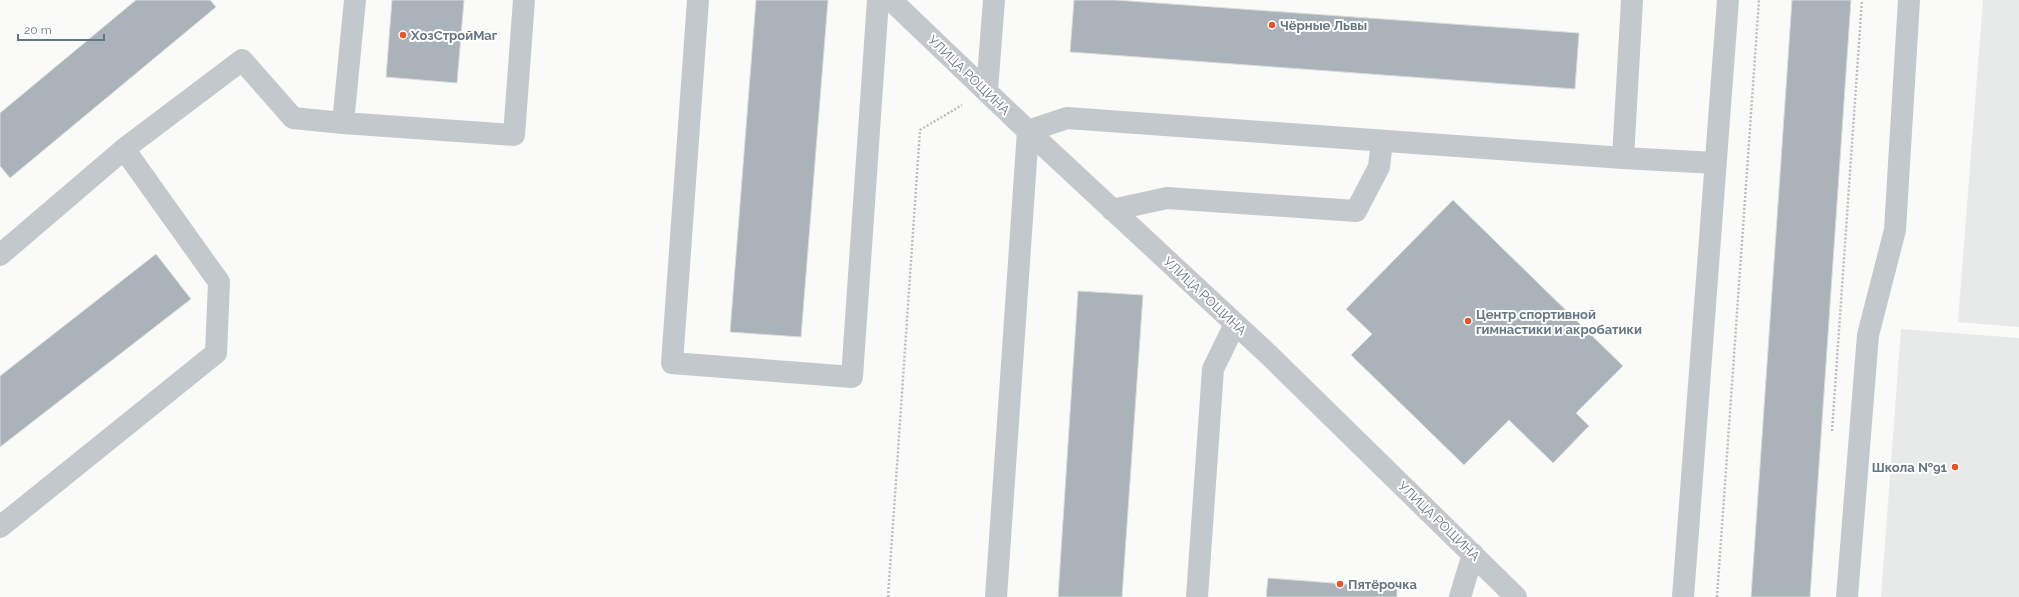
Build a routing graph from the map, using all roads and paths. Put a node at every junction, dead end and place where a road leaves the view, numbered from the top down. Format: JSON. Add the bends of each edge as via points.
{"nodes":[{"id":1,"x":355,"y":0,"type":"edge"},
{"id":2,"x":524,"y":0,"type":"edge"},
{"id":3,"x":698,"y":0,"type":"edge"},
{"id":4,"x":878,"y":0,"type":"edge"},
{"id":5,"x":891,"y":0,"type":"edge"},
{"id":6,"x":994,"y":0,"type":"edge"},
{"id":7,"x":1632,"y":0,"type":"edge"},
{"id":8,"x":1728,"y":0,"type":"edge"},
{"id":9,"x":1759,"y":0,"type":"edge"},
{"id":10,"x":1862,"y":0,"type":"edge"},
{"id":11,"x":1909,"y":0,"type":"edge"},
{"id":12,"x":986,"y":90,"type":"junction"},
{"id":13,"x":343,"y":123,"type":"junction"},
{"id":14,"x":1028,"y":131,"type":"junction"},
{"id":15,"x":1382,"y":141,"type":"junction"},
{"id":16,"x":124,"y":149,"type":"junction"},
{"id":17,"x":1623,"y":158,"type":"junction"},
{"id":18,"x":1715,"y":163,"type":"junction"},
{"id":19,"x":1112,"y":210,"type":"junction"},
{"id":20,"x":0,"y":255,"type":"edge"},
{"id":21,"x":1235,"y":324,"type":"junction"},
{"id":22,"x":1832,"y":438,"type":"dead end"},
{"id":23,"x":0,"y":527,"type":"edge"},
{"id":24,"x":1473,"y":554,"type":"junction"},
{"id":25,"x":888,"y":597,"type":"edge"},
{"id":26,"x":996,"y":597,"type":"edge"},
{"id":27,"x":1197,"y":597,"type":"edge"},
{"id":28,"x":1460,"y":597,"type":"edge"},
{"id":29,"x":1516,"y":597,"type":"edge"},
{"id":30,"x":1683,"y":597,"type":"edge"},
{"id":31,"x":1717,"y":597,"type":"edge"},
{"id":32,"x":1847,"y":597,"type":"edge"}],
"edges":[{"from":1,"to":13,"type":"street"},
{"from":2,"to":13,"type":"street","via":[[514,135]]},
{"from":3,"to":4,"type":"street","via":[[672,363],[852,377]]},
{"from":5,"to":12,"type":"street","name":"УЛИЦА РОЩИНА"},
{"from":6,"to":12,"type":"street"},
{"from":7,"to":17,"type":"street"},
{"from":8,"to":18,"type":"street"},
{"from":9,"to":31,"type":"path"},
{"from":10,"to":22,"type":"path"},
{"from":11,"to":32,"type":"street","via":[[1895,230],[1868,335]]},
{"from":12,"to":14,"type":"street","name":"УЛИЦА РОЩИНА"},
{"from":12,"to":25,"type":"path","via":[[920,130]]},
{"from":13,"to":16,"type":"street","via":[[293,118],[242,60]]},
{"from":14,"to":15,"type":"street","via":[[1067,118]]},
{"from":14,"to":19,"type":"street","name":"УЛИЦА РОЩИНА"},
{"from":14,"to":26,"type":"street"},
{"from":15,"to":17,"type":"street"},
{"from":15,"to":19,"type":"street","via":[[1380,166],[1356,211],[1167,198]]},
{"from":16,"to":20,"type":"street"},
{"from":16,"to":23,"type":"street","via":[[219,282],[216,353]]},
{"from":17,"to":18,"type":"street"},
{"from":18,"to":30,"type":"street"},
{"from":19,"to":21,"type":"street","name":"УЛИЦА РОЩИНА"},
{"from":21,"to":24,"type":"street","name":"УЛИЦА РОЩИНА"},
{"from":21,"to":27,"type":"street","via":[[1213,369]]},
{"from":24,"to":28,"type":"street"},
{"from":24,"to":29,"type":"street","name":"УЛИЦА РОЩИНА"}]}
